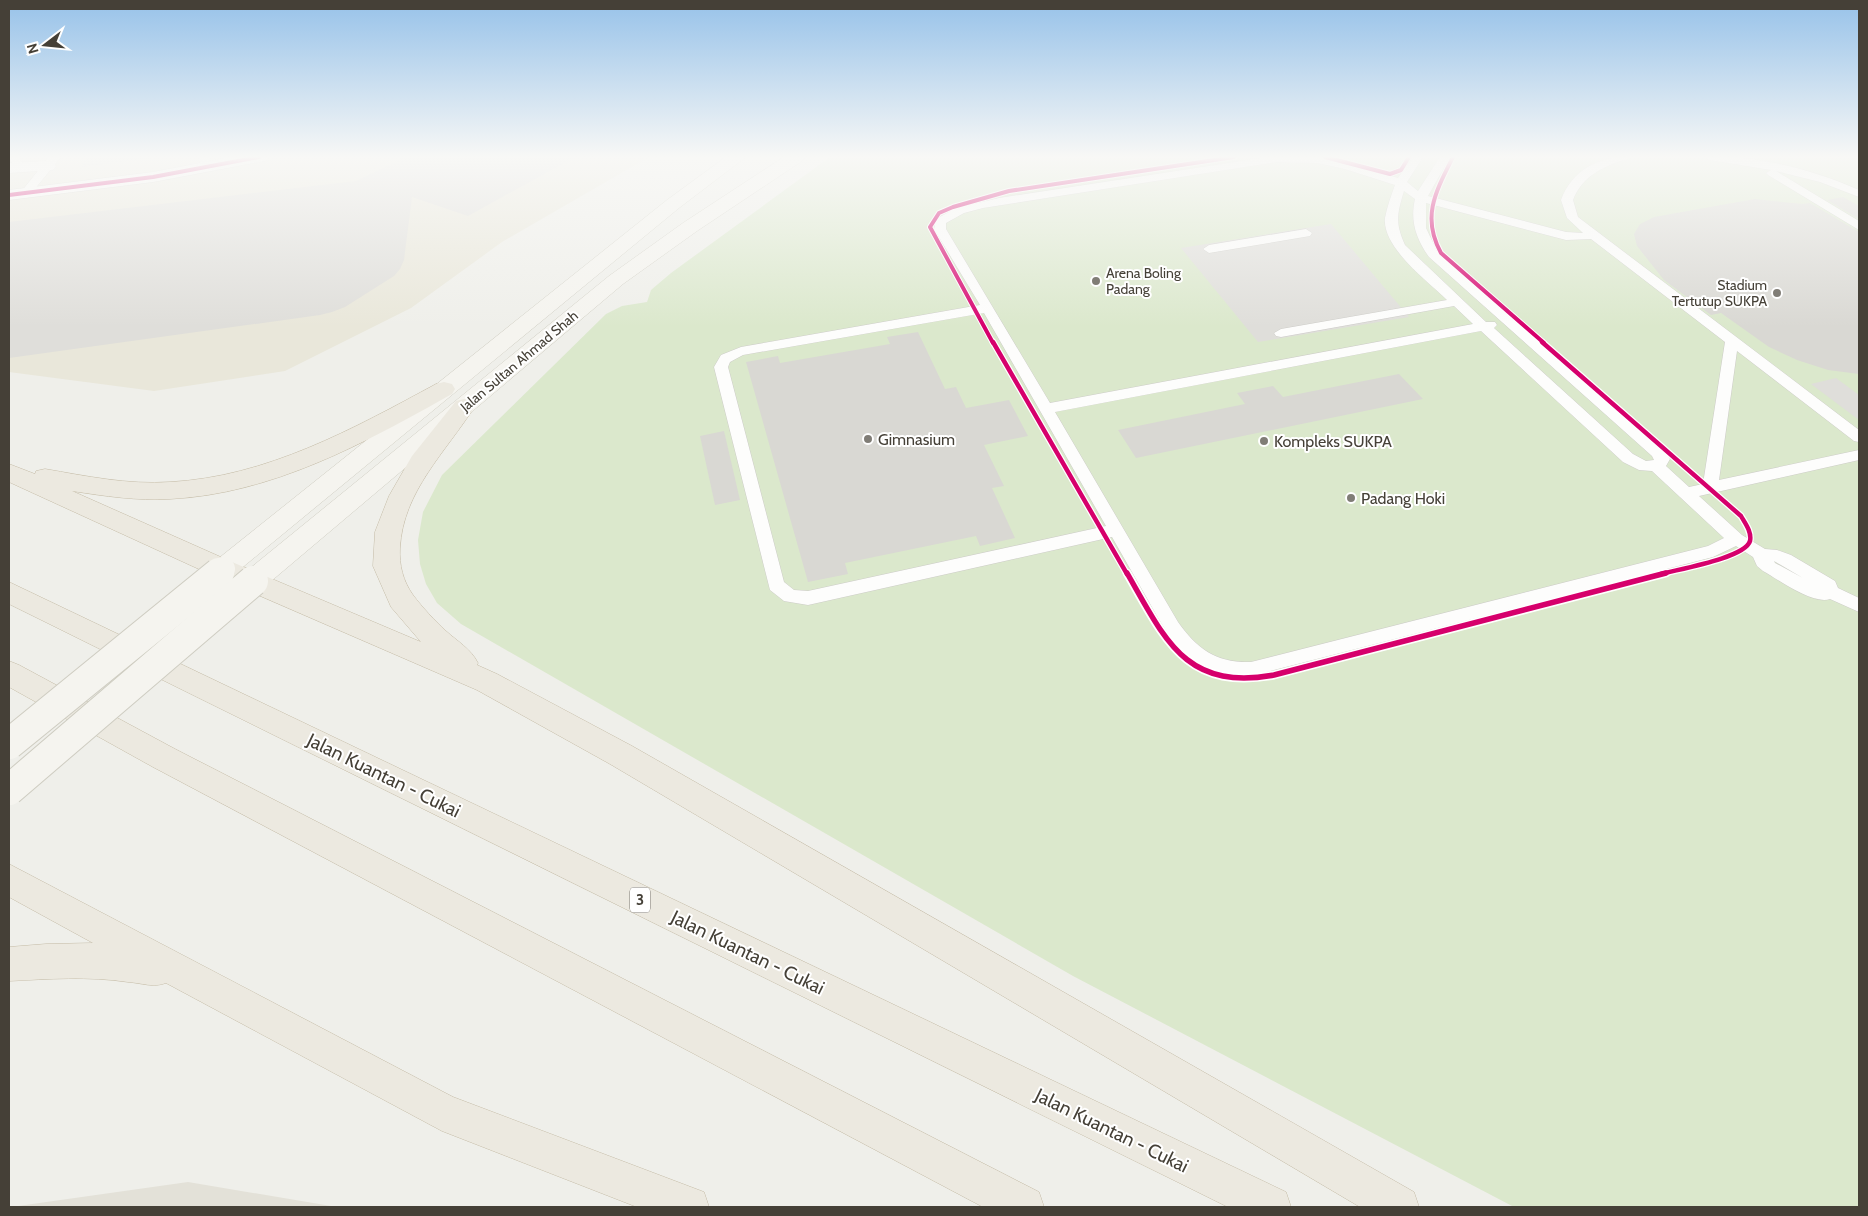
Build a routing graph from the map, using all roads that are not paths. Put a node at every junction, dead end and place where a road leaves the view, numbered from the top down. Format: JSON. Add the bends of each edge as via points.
{"nodes":[{"id":1,"x":661,"y":214,"type":"edge"},
{"id":2,"x":710,"y":214,"type":"edge"},
{"id":3,"x":954,"y":214,"type":"edge"},
{"id":4,"x":1394,"y":214,"type":"edge"},
{"id":5,"x":1420,"y":214,"type":"edge"},
{"id":6,"x":1481,"y":214,"type":"edge"},
{"id":7,"x":1570,"y":214,"type":"edge"},
{"id":8,"x":1839,"y":214,"type":"edge"},
{"id":9,"x":1859,"y":226,"type":"edge"},
{"id":10,"x":1306,"y":233,"type":"dead end"},
{"id":11,"x":1593,"y":235,"type":"junction"},
{"id":12,"x":1209,"y":249,"type":"dead end"},
{"id":13,"x":1457,"y":302,"type":"junction"},
{"id":14,"x":988,"y":308,"type":"junction"},
{"id":15,"x":1508,"y":321,"type":"junction"},
{"id":16,"x":1483,"y":326,"type":"junction"},
{"id":17,"x":1281,"y":333,"type":"dead end"},
{"id":18,"x":1732,"y":341,"type":"junction"},
{"id":19,"x":444,"y":388,"type":"junction"},
{"id":20,"x":464,"y":406,"type":"junction"},
{"id":21,"x":1046,"y":409,"type":"junction"},
{"id":22,"x":1859,"y":437,"type":"edge"},
{"id":23,"x":1859,"y":455,"type":"edge"},
{"id":24,"x":1656,"y":466,"type":"junction"},
{"id":25,"x":9,"y":471,"type":"edge"},
{"id":26,"x":1710,"y":487,"type":"junction"},
{"id":27,"x":1686,"y":493,"type":"junction"},
{"id":28,"x":1115,"y":530,"type":"junction"},
{"id":29,"x":1736,"y":539,"type":"junction"},
{"id":30,"x":222,"y":568,"type":"junction"},
{"id":31,"x":253,"y":581,"type":"junction"},
{"id":32,"x":9,"y":592,"type":"edge"},
{"id":33,"x":1859,"y":605,"type":"edge"},
{"id":34,"x":9,"y":673,"type":"edge"},
{"id":35,"x":487,"y":682,"type":"junction"},
{"id":36,"x":9,"y":744,"type":"edge"},
{"id":37,"x":9,"y":790,"type":"edge"},
{"id":38,"x":9,"y":880,"type":"edge"},
{"id":39,"x":9,"y":964,"type":"edge"},
{"id":40,"x":188,"y":976,"type":"junction"},
{"id":41,"x":689,"y":1207,"type":"edge"},
{"id":42,"x":1024,"y":1207,"type":"edge"},
{"id":43,"x":1271,"y":1207,"type":"edge"},
{"id":44,"x":1399,"y":1207,"type":"edge"}],
"edges":[{"from":1,"to":19,"type":"main road","name":"Jalan Sultan Ahmad Shah"},
{"from":2,"to":20,"type":"main road","name":"Jalan Sultan Ahmad Shah","via":[[616,280]]},
{"from":3,"to":14,"type":"lane","via":[[940,222],[940,229]]},
{"from":4,"to":13,"type":"lane","via":[[1392,231],[1400,247]]},
{"from":5,"to":15,"type":"lane","via":[[1420,228],[1433,254]]},
{"from":6,"to":11,"type":"lane","via":[[1566,236]]},
{"from":7,"to":11,"type":"lane"},
{"from":8,"to":9,"type":"lane"},
{"from":10,"to":12,"type":"lane"},
{"from":11,"to":18,"type":"lane"},
{"from":13,"to":16,"type":"lane"},
{"from":13,"to":17,"type":"lane"},
{"from":14,"to":21,"type":"lane"},
{"from":14,"to":28,"type":"lane","via":[[741,350],[722,362],[776,585],[790,596],[808,598]]},
{"from":15,"to":16,"type":"lane"},
{"from":15,"to":24,"type":"lane","via":[[1657,452],[1662,459]]},
{"from":16,"to":21,"type":"lane"},
{"from":16,"to":24,"type":"lane","via":[[1628,458],[1638,464]]},
{"from":18,"to":22,"type":"lane"},
{"from":18,"to":26,"type":"lane"},
{"from":19,"to":25,"type":"highway","via":[[367,431],[315,455],[251,478],[216,485],[155,491],[96,486]]},
{"from":19,"to":30,"type":"main road","name":"Jalan Sultan Ahmad Shah"},
{"from":20,"to":31,"type":"main road","name":"Jalan Sultan Ahmad Shah"},
{"from":20,"to":35,"type":"highway","via":[[421,462],[401,496],[388,532],[386,566],[401,600],[434,638]]},
{"from":21,"to":28,"type":"lane"},
{"from":23,"to":26,"type":"lane"},
{"from":24,"to":27,"type":"lane"},
{"from":25,"to":30,"type":"highway"},
{"from":26,"to":27,"type":"lane"},
{"from":27,"to":29,"type":"lane"},
{"from":28,"to":29,"type":"lane","via":[[1182,643],[1211,663],[1240,671],[1713,551]]},
{"from":29,"to":33,"type":"lane","via":[[1763,555],[1763,562],[1772,569],[1819,593],[1829,591]]},
{"from":30,"to":31,"type":"highway"},
{"from":30,"to":36,"type":"main road","name":"Jalan Sultan Ahmad Shah","bridge":true},
{"from":31,"to":35,"type":"highway"},
{"from":31,"to":37,"type":"main road","name":"Jalan Sultan Ahmad Shah","bridge":true},
{"from":32,"to":43,"type":"highway","name":"Jalan Kuantan - Cukai","number":"3"},
{"from":34,"to":42,"type":"highway","via":[[172,762]]},
{"from":35,"to":44,"type":"highway","via":[[621,755]]},
{"from":38,"to":40,"type":"highway"},
{"from":39,"to":40,"type":"highway","via":[[60,959],[127,962]]},
{"from":40,"to":41,"type":"highway","via":[[442,1112]]}]}
